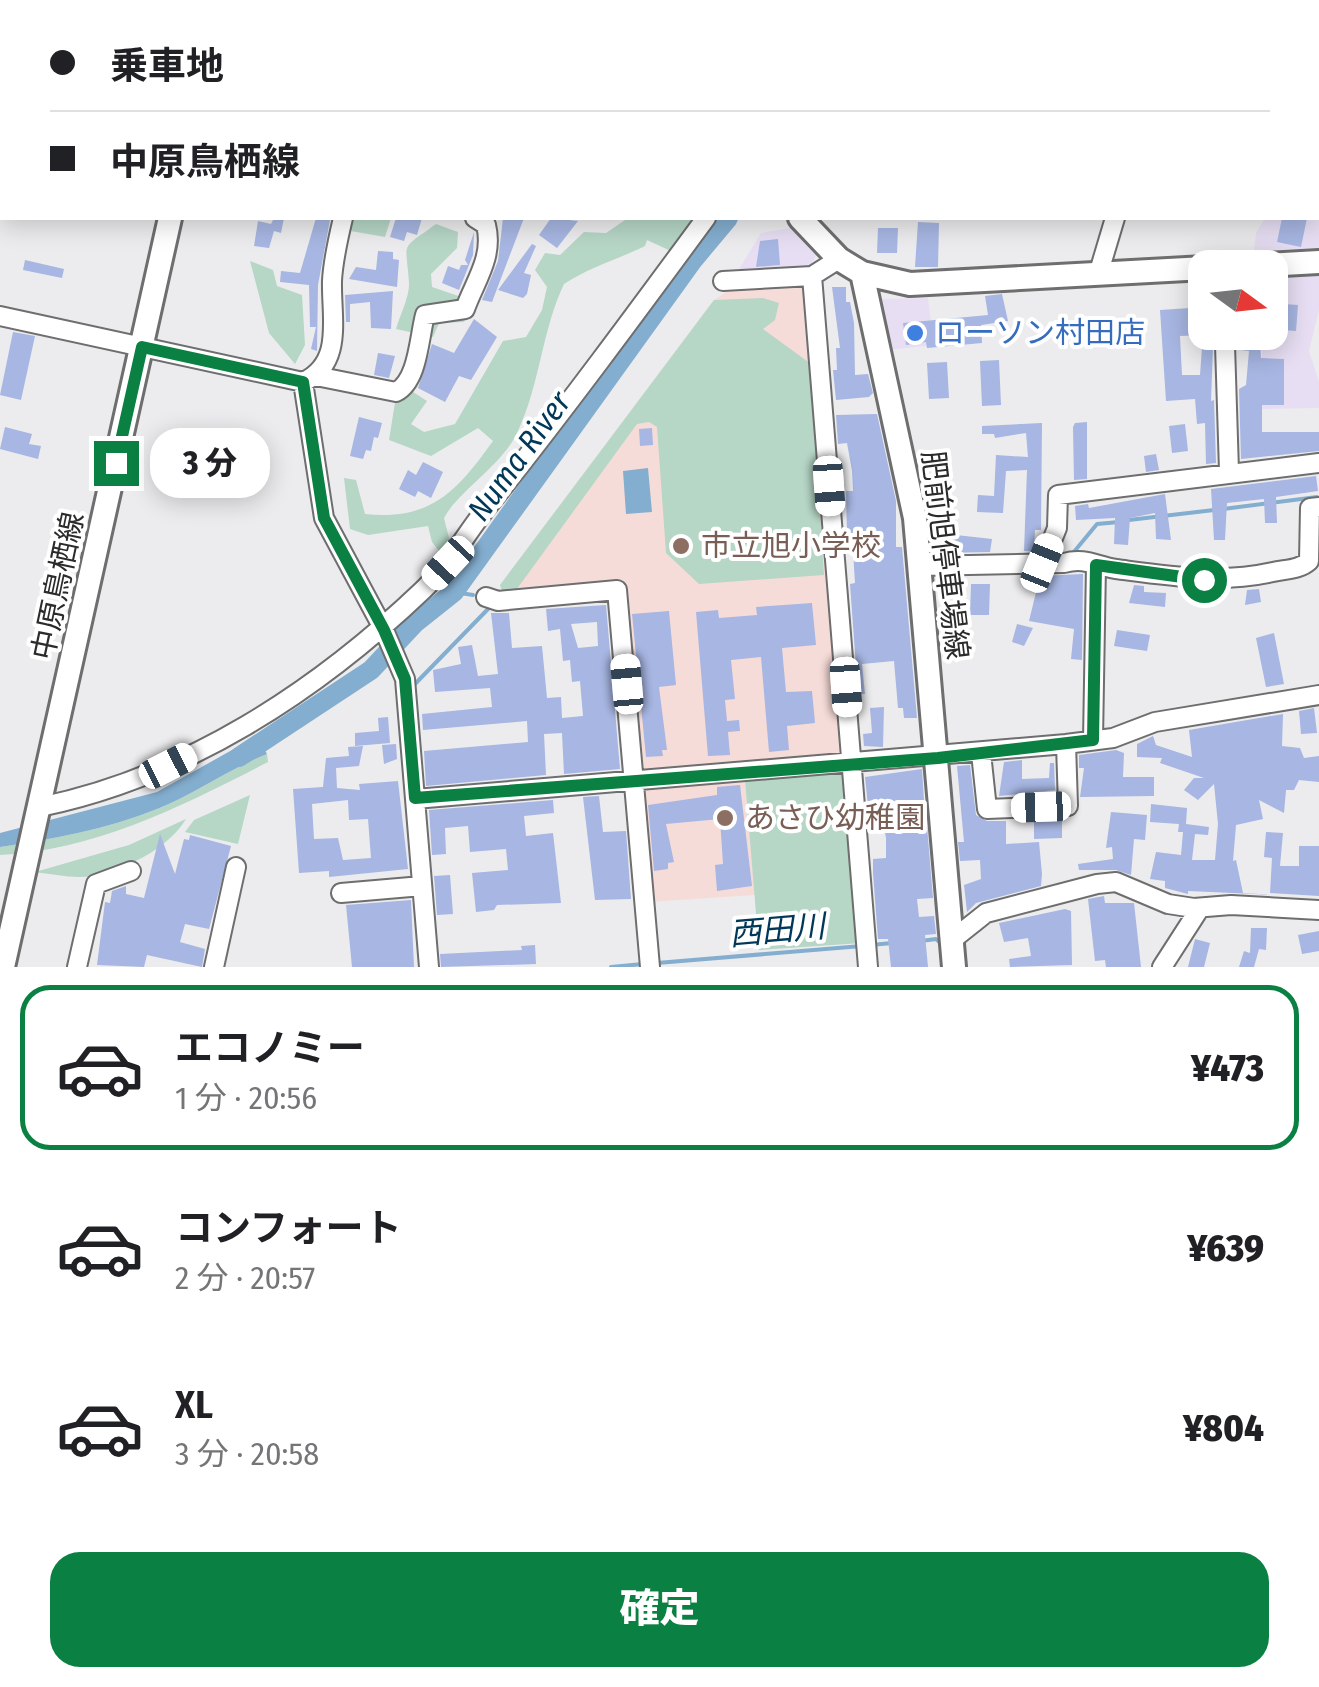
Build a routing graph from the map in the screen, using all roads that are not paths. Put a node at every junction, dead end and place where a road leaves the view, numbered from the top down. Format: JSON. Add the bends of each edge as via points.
{"nodes":[{"id":1,"x":170,"y":220,"type":"edge"},
{"id":2,"x":343,"y":220,"type":"edge"},
{"id":3,"x":477,"y":220,"type":"edge"},
{"id":4,"x":705,"y":220,"type":"edge"},
{"id":5,"x":802,"y":220,"type":"edge"},
{"id":6,"x":1114,"y":220,"type":"edge"},
{"id":7,"x":838,"y":259,"type":"junction"},
{"id":8,"x":1319,"y":262,"type":"edge"},
{"id":9,"x":1288,"y":264,"type":"edge"},
{"id":10,"x":1188,"y":269,"type":"edge"},
{"id":11,"x":862,"y":273,"type":"junction"},
{"id":12,"x":1098,"y":274,"type":"junction"},
{"id":13,"x":812,"y":276,"type":"junction"},
{"id":14,"x":723,"y":281,"type":"dead end"},
{"id":15,"x":0,"y":316,"type":"edge"},
{"id":16,"x":142,"y":347,"type":"junction"},
{"id":17,"x":1225,"y":350,"type":"edge"},
{"id":18,"x":309,"y":379,"type":"junction"},
{"id":19,"x":1319,"y":462,"type":"edge"},
{"id":20,"x":524,"y":465,"type":"junction"},
{"id":21,"x":1229,"y":471,"type":"junction"},
{"id":22,"x":1319,"y":507,"type":"edge"},
{"id":23,"x":470,"y":544,"type":"dead end"},
{"id":24,"x":1042,"y":563,"type":"junction"},
{"id":25,"x":1096,"y":565,"type":"junction"},
{"id":26,"x":920,"y":566,"type":"junction"},
{"id":27,"x":486,"y":597,"type":"dead end"},
{"id":28,"x":383,"y":627,"type":"junction"},
{"id":29,"x":1319,"y":695,"type":"edge"},
{"id":30,"x":1093,"y":740,"type":"junction"},
{"id":31,"x":1066,"y":744,"type":"junction"},
{"id":32,"x":980,"y":752,"type":"junction"},
{"id":33,"x":938,"y":758,"type":"junction"},
{"id":34,"x":852,"y":764,"type":"junction"},
{"id":35,"x":635,"y":782,"type":"junction"},
{"id":36,"x":415,"y":798,"type":"junction"},
{"id":37,"x":40,"y":807,"type":"junction"},
{"id":38,"x":236,"y":868,"type":"dead end"},
{"id":39,"x":131,"y":871,"type":"dead end"},
{"id":40,"x":422,"y":886,"type":"junction"},
{"id":41,"x":342,"y":893,"type":"dead end"},
{"id":42,"x":1200,"y":908,"type":"junction"},
{"id":43,"x":1319,"y":910,"type":"edge"},
{"id":44,"x":952,"y":940,"type":"junction"},
{"id":45,"x":867,"y":953,"type":"edge"},
{"id":46,"x":650,"y":963,"type":"edge"},
{"id":47,"x":3,"y":967,"type":"edge"},
{"id":48,"x":77,"y":967,"type":"edge"},
{"id":49,"x":214,"y":967,"type":"edge"},
{"id":50,"x":429,"y":967,"type":"edge"},
{"id":51,"x":954,"y":967,"type":"edge"},
{"id":52,"x":1162,"y":967,"type":"edge"}],
"edges":[{"from":1,"to":16,"type":"main road","name":"中原鳥栖線"},
{"from":2,"to":18,"type":"street","via":[[332,284],[335,331],[328,358]]},
{"from":3,"to":18,"type":"street","via":[[490,238],[481,275],[464,309],[425,315],[403,388]]},
{"from":4,"to":20,"type":"street"},
{"from":5,"to":7,"type":"main road"},
{"from":6,"to":12,"type":"street"},
{"from":7,"to":11,"type":"main road"},
{"from":7,"to":13,"type":"street"},
{"from":8,"to":9,"type":"main road"},
{"from":10,"to":12,"type":"main road"},
{"from":11,"to":12,"type":"main road","via":[[910,284]]},
{"from":11,"to":26,"type":"main road","name":"肥前旭停車場線","via":[[902,444]]},
{"from":13,"to":14,"type":"street"},
{"from":13,"to":34,"type":"street"},
{"from":15,"to":16,"type":"street"},
{"from":16,"to":18,"type":"street"},
{"from":16,"to":37,"type":"main road","name":"中原鳥栖線"},
{"from":17,"to":21,"type":"street"},
{"from":18,"to":28,"type":"street","via":[[324,518]]},
{"from":19,"to":21,"type":"street"},
{"from":20,"to":23,"type":"street"},
{"from":20,"to":28,"type":"street","via":[[448,563]]},
{"from":21,"to":24,"type":"street","via":[[1058,495],[1057,528]]},
{"from":22,"to":25,"type":"street","via":[[1310,508],[1309,561],[1301,568],[1204,580]]},
{"from":24,"to":25,"type":"street","via":[[1080,559]]},
{"from":24,"to":26,"type":"street"},
{"from":25,"to":30,"type":"street"},
{"from":26,"to":33,"type":"main road","name":"肥前旭停車場線"},
{"from":27,"to":35,"type":"street","via":[[617,590]]},
{"from":28,"to":36,"type":"street","via":[[405,679]]},
{"from":28,"to":37,"type":"street","via":[[230,736],[125,785]]},
{"from":29,"to":30,"type":"street","via":[[1155,722]]},
{"from":30,"to":31,"type":"street"},
{"from":31,"to":32,"type":"street"},
{"from":31,"to":32,"type":"street","via":[[1068,806],[987,809]]},
{"from":32,"to":33,"type":"street"},
{"from":33,"to":34,"type":"street"},
{"from":33,"to":44,"type":"main road","name":"肥前旭停車場線"},
{"from":34,"to":35,"type":"street"},
{"from":34,"to":45,"type":"street"},
{"from":35,"to":36,"type":"street"},
{"from":35,"to":46,"type":"street"},
{"from":36,"to":40,"type":"street"},
{"from":37,"to":47,"type":"main road","name":"中原鳥栖線"},
{"from":38,"to":49,"type":"street"},
{"from":39,"to":48,"type":"street","via":[[96,884]]},
{"from":40,"to":41,"type":"street"},
{"from":40,"to":50,"type":"street"},
{"from":42,"to":43,"type":"street"},
{"from":42,"to":44,"type":"street","via":[[1168,904],[1116,882],[1096,884],[986,913]]},
{"from":42,"to":52,"type":"street"},
{"from":44,"to":51,"type":"main road","name":"肥前旭停車場線"}]}
